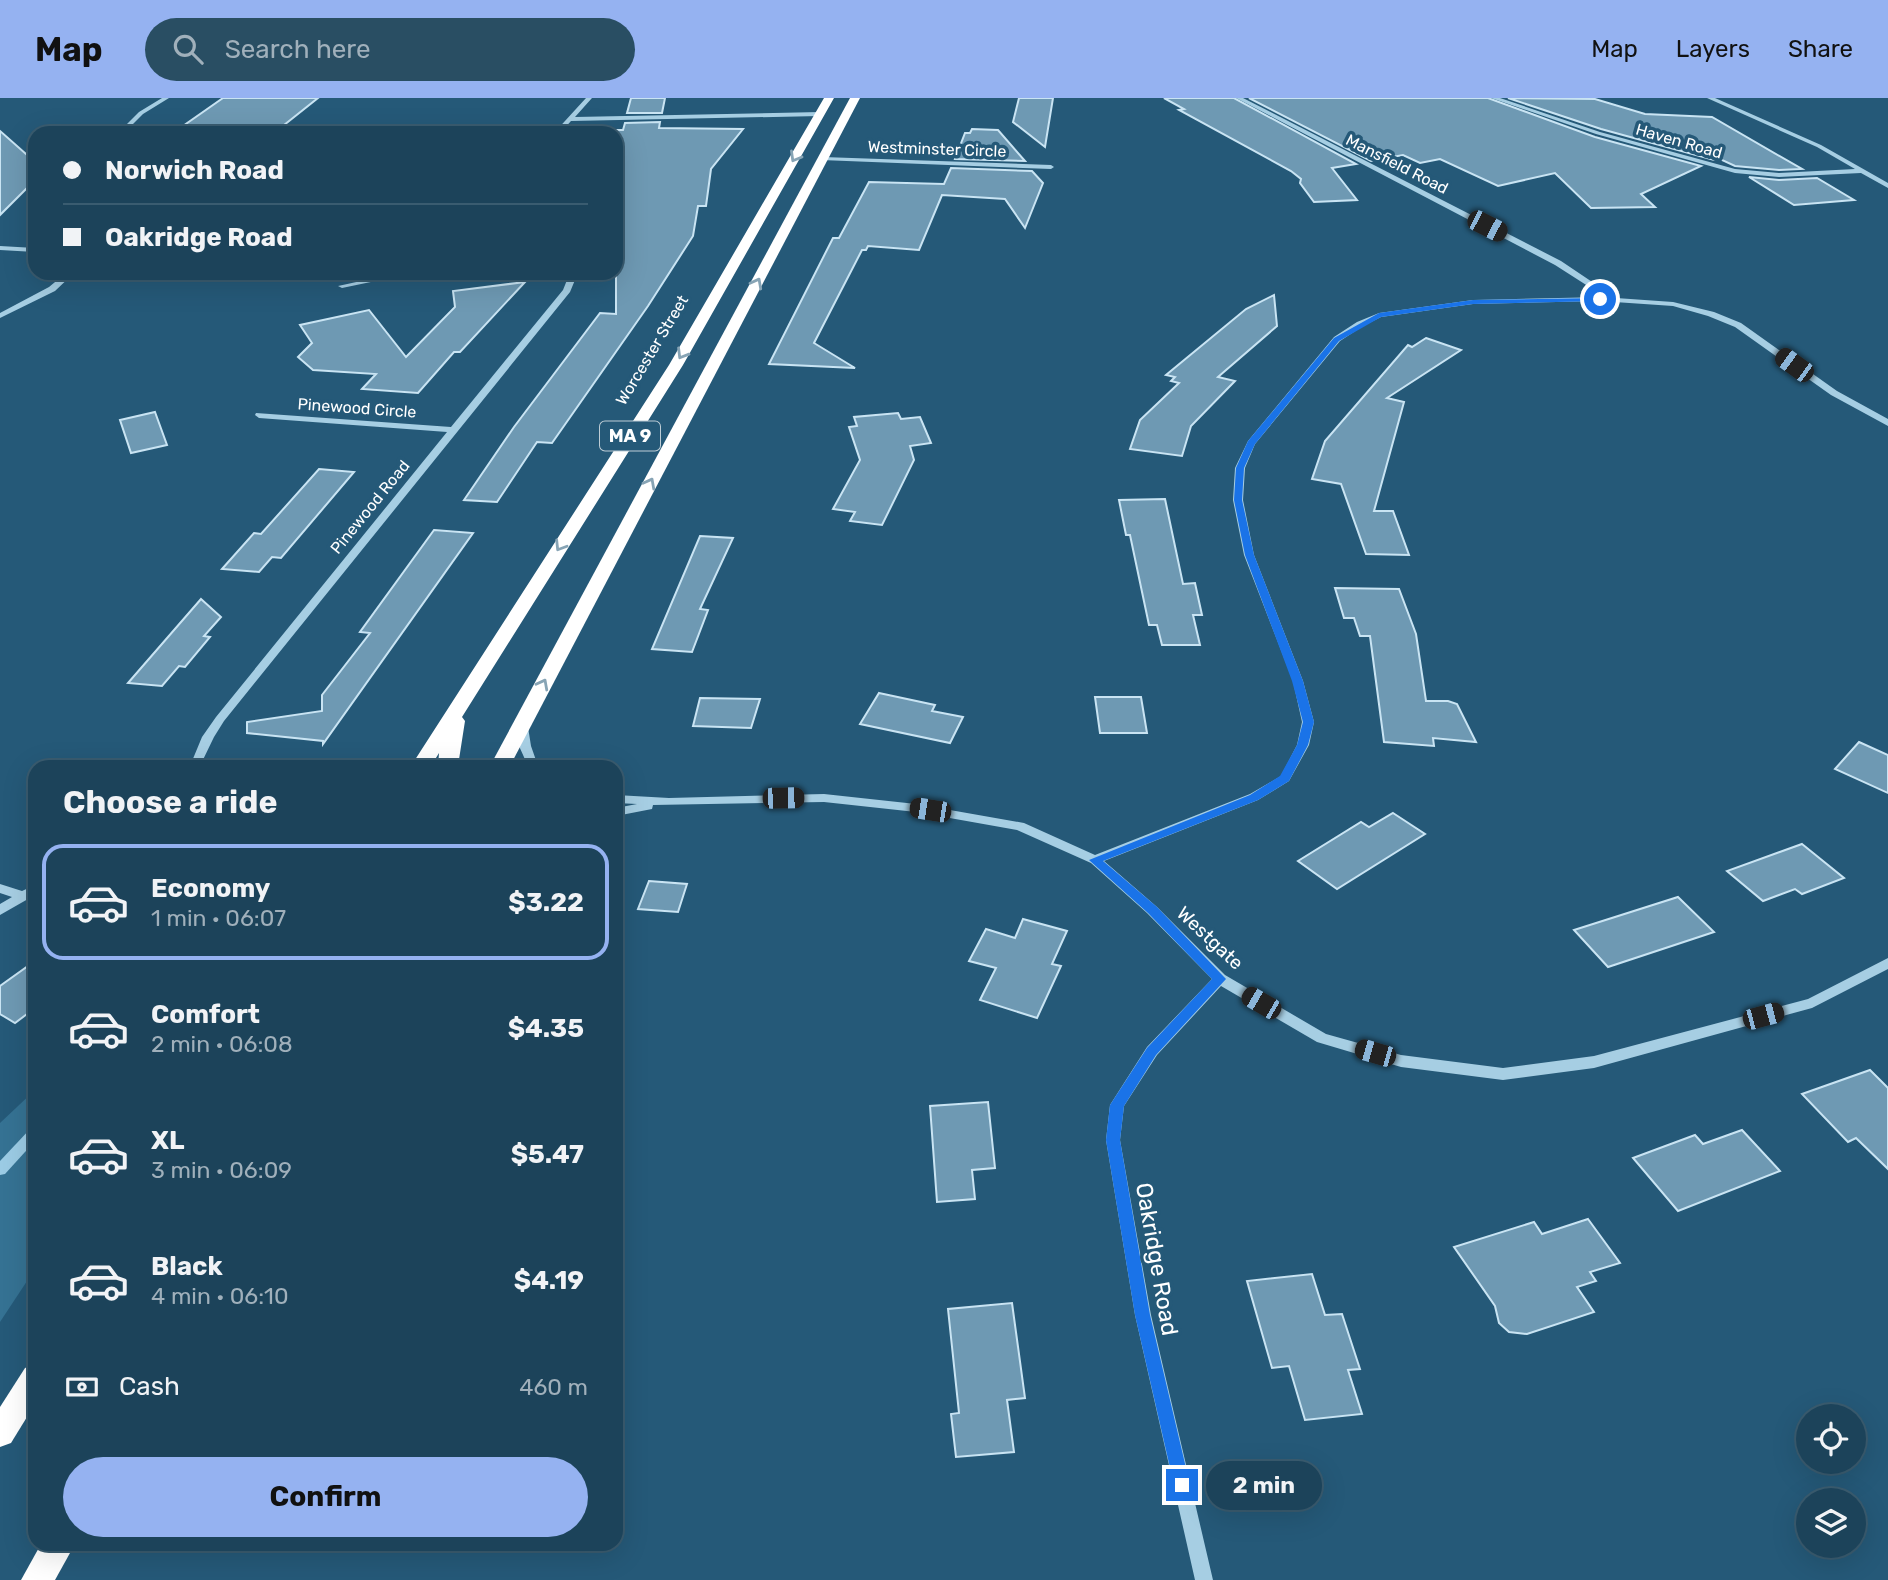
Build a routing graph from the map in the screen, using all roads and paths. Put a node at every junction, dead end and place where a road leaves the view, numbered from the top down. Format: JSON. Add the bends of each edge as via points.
{"nodes":[{"id":1,"x":166,"y":98,"type":"edge"},
{"id":2,"x":589,"y":98,"type":"edge"},
{"id":3,"x":829,"y":98,"type":"edge"},
{"id":4,"x":855,"y":98,"type":"edge"},
{"id":5,"x":1239,"y":98,"type":"edge"},
{"id":6,"x":1494,"y":98,"type":"edge"},
{"id":7,"x":1710,"y":98,"type":"edge"},
{"id":8,"x":820,"y":114,"type":"junction"},
{"id":9,"x":570,"y":119,"type":"junction"},
{"id":10,"x":128,"y":126,"type":"edge"},
{"id":11,"x":563,"y":126,"type":"edge"},
{"id":12,"x":822,"y":159,"type":"junction"},
{"id":13,"x":1051,"y":167,"type":"dead end"},
{"id":14,"x":1863,"y":171,"type":"junction"},
{"id":15,"x":1887,"y":184,"type":"edge"},
{"id":16,"x":0,"y":248,"type":"edge"},
{"id":17,"x":28,"y":250,"type":"edge"},
{"id":18,"x":62,"y":280,"type":"edge"},
{"id":19,"x":373,"y":280,"type":"edge"},
{"id":20,"x":570,"y":280,"type":"edge"},
{"id":21,"x":342,"y":286,"type":"dead end"},
{"id":22,"x":1613,"y":299,"type":"junction"},
{"id":23,"x":0,"y":316,"type":"edge"},
{"id":24,"x":259,"y":415,"type":"dead end"},
{"id":25,"x":1888,"y":423,"type":"edge"},
{"id":26,"x":452,"y":430,"type":"junction"},
{"id":27,"x":465,"y":696,"type":"junction"},
{"id":28,"x":522,"y":724,"type":"junction"},
{"id":29,"x":198,"y":760,"type":"edge"},
{"id":30,"x":425,"y":760,"type":"edge"},
{"id":31,"x":449,"y":760,"type":"edge"},
{"id":32,"x":503,"y":760,"type":"edge"},
{"id":33,"x":530,"y":760,"type":"edge"},
{"id":34,"x":623,"y":799,"type":"edge"},
{"id":35,"x":669,"y":802,"type":"junction"},
{"id":36,"x":623,"y":811,"type":"edge"},
{"id":37,"x":1095,"y":860,"type":"junction"},
{"id":38,"x":0,"y":888,"type":"edge"},
{"id":39,"x":28,"y":893,"type":"edge"},
{"id":40,"x":22,"y":896,"type":"junction"},
{"id":41,"x":0,"y":910,"type":"edge"},
{"id":42,"x":1888,"y":963,"type":"edge"},
{"id":43,"x":1220,"y":979,"type":"junction"},
{"id":44,"x":28,"y":1389,"type":"edge"},
{"id":45,"x":0,"y":1433,"type":"edge"},
{"id":46,"x":55,"y":1551,"type":"edge"},
{"id":47,"x":37,"y":1580,"type":"edge"},
{"id":48,"x":1204,"y":1580,"type":"edge"}],
"edges":[{"from":1,"to":10,"type":"street"},
{"from":2,"to":9,"type":"street"},
{"from":3,"to":8,"type":"highway","name":"Worcester Street","number":"MA 9"},
{"from":4,"to":12,"type":"highway","number":"MA 9"},
{"from":5,"to":22,"type":"street","name":"Mansfield Road","via":[[1558,263]]},
{"from":6,"to":14,"type":"street","name":"Haven Road","via":[[1735,171],[1771,175]]},
{"from":7,"to":14,"type":"street","via":[[1819,146]]},
{"from":8,"to":9,"type":"street"},
{"from":8,"to":27,"type":"highway","name":"Worcester Street","number":"MA 9","one_way":true,"via":[[676,365]]},
{"from":9,"to":11,"type":"street"},
{"from":12,"to":13,"type":"street","name":"Westminster Circle"},
{"from":28,"to":12,"type":"highway","number":"MA 9","one_way":true},
{"from":14,"to":15,"type":"street"},
{"from":16,"to":17,"type":"street"},
{"from":18,"to":23,"type":"street"},
{"from":19,"to":21,"type":"street"},
{"from":20,"to":26,"type":"street","name":"Pinewood Road","via":[[567,290]]},
{"from":22,"to":25,"type":"street","via":[[1673,304],[1730,321],[1834,393]]},
{"from":22,"to":37,"type":"street","via":[[1473,302],[1379,315],[1337,339],[1251,443],[1240,468],[1238,500],[1249,555],[1297,681],[1308,722],[1303,745],[1285,778],[1254,797]]},
{"from":24,"to":26,"type":"street","name":"Pinewood Circle"},
{"from":26,"to":29,"type":"street","name":"Pinewood Road","via":[[220,719]]},
{"from":27,"to":30,"type":"highway","name":"Worcester Street","number":"MA 9"},
{"from":27,"to":31,"type":"highway"},
{"from":28,"to":32,"type":"highway","number":"MA 9"},
{"from":28,"to":33,"type":"street"},
{"from":34,"to":35,"type":"street","name":"Westgate"},
{"from":35,"to":36,"type":"street","name":"Westgate"},
{"from":35,"to":37,"type":"street","name":"Westgate","via":[[803,798],[890,804],[1020,827]]},
{"from":37,"to":43,"type":"street","name":"Westgate"},
{"from":38,"to":40,"type":"street"},
{"from":39,"to":40,"type":"street"},
{"from":40,"to":41,"type":"street"},
{"from":42,"to":43,"type":"street","name":"Westgate","via":[[1812,1003],[1594,1062],[1503,1074],[1401,1060],[1322,1038]]},
{"from":43,"to":48,"type":"street","name":"Oakridge Road","via":[[1152,1051],[1117,1105],[1113,1140],[1143,1315]]},
{"from":44,"to":45,"type":"highway"},
{"from":46,"to":47,"type":"highway"}]}
